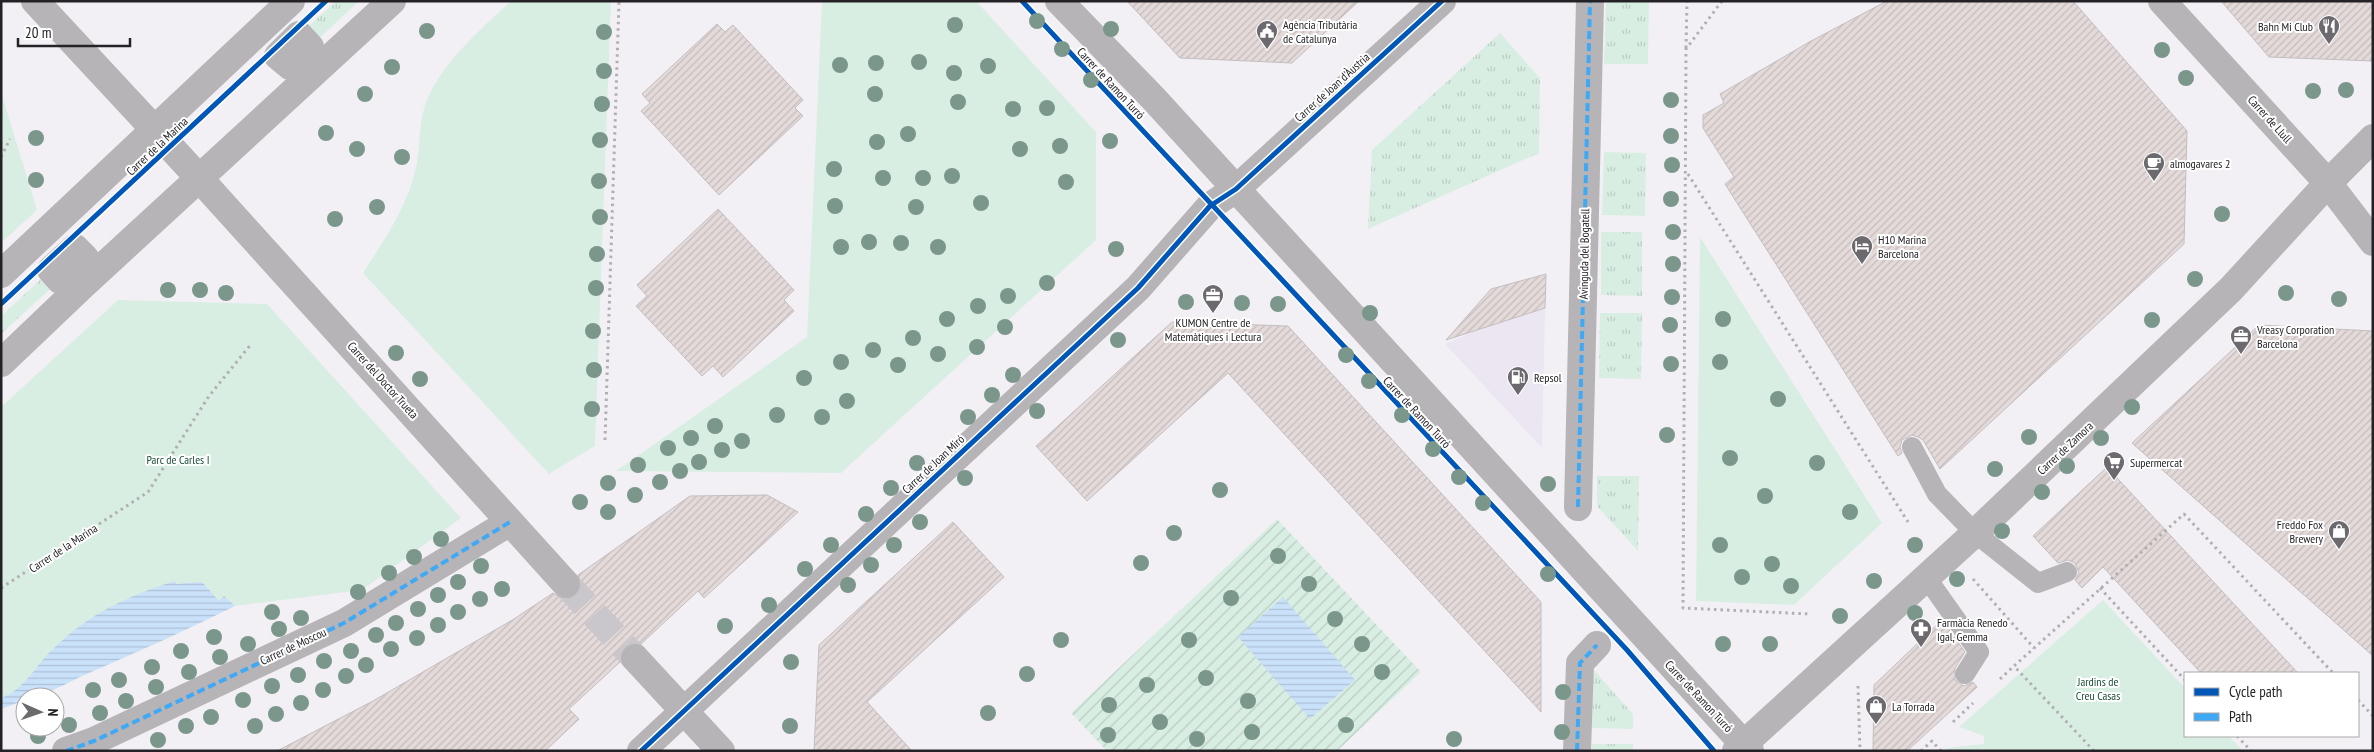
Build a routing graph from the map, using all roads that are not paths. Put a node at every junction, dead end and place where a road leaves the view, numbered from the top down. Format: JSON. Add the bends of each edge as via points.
{"nodes":[{"id":1,"x":35,"y":1,"type":"edge"},
{"id":2,"x":290,"y":1,"type":"edge"},
{"id":3,"x":392,"y":1,"type":"edge"},
{"id":4,"x":1059,"y":1,"type":"edge"},
{"id":5,"x":1442,"y":1,"type":"edge"},
{"id":6,"x":1590,"y":1,"type":"edge"},
{"id":7,"x":2162,"y":1,"type":"edge"},
{"id":8,"x":154,"y":129,"type":"junction"},
{"id":9,"x":2373,"y":138,"type":"edge"},
{"id":10,"x":199,"y":178,"type":"junction"},
{"id":11,"x":2328,"y":183,"type":"junction"},
{"id":12,"x":1236,"y":189,"type":"junction"},
{"id":13,"x":2373,"y":242,"type":"edge"},
{"id":14,"x":1,"y":274,"type":"edge"},
{"id":15,"x":1,"y":364,"type":"edge"},
{"id":16,"x":1912,"y":447,"type":"dead end"},
{"id":17,"x":1578,"y":507,"type":"dead end"},
{"id":18,"x":510,"y":522,"type":"junction"},
{"id":19,"x":1975,"y":533,"type":"junction"},
{"id":20,"x":2067,"y":572,"type":"dead end"},
{"id":21,"x":1926,"y":577,"type":"junction"},
{"id":22,"x":566,"y":584,"type":"tunnel mouth"},
{"id":23,"x":1597,"y":645,"type":"dead end"},
{"id":24,"x":634,"y":658,"type":"tunnel mouth"},
{"id":25,"x":1966,"y":674,"type":"dead end"},
{"id":26,"x":684,"y":712,"type":"junction"},
{"id":27,"x":1743,"y":749,"type":"edge"},
{"id":28,"x":66,"y":751,"type":"edge"},
{"id":29,"x":641,"y":751,"type":"edge"},
{"id":30,"x":721,"y":751,"type":"edge"},
{"id":31,"x":1577,"y":751,"type":"edge"}],
"edges":[{"from":1,"to":8,"type":"street"},
{"from":2,"to":8,"type":"street","name":"Carrer de la Marina"},
{"from":3,"to":10,"type":"street"},
{"from":4,"to":12,"type":"street","name":"Carrer de Ramon Turró"},
{"from":5,"to":12,"type":"street","name":"Carrer de Joan d'Àustria"},
{"from":6,"to":17,"type":"street","name":"Avinguda del Bogatell"},
{"from":7,"to":11,"type":"street","name":"Carrer de Llull"},
{"from":8,"to":10,"type":"street"},
{"from":8,"to":14,"type":"street","name":"Carrer de la Marina"},
{"from":9,"to":11,"type":"street","name":"Carrer de Zamora"},
{"from":10,"to":15,"type":"street"},
{"from":10,"to":18,"type":"street","name":"Carrer del Doctor Trueta"},
{"from":11,"to":13,"type":"street","name":"Carrer de Llull"},
{"from":11,"to":19,"type":"street","name":"Carrer de Zamora","via":[[2231,290]]},
{"from":12,"to":26,"type":"street","name":"Carrer de Joan Miró","via":[[1210,206],[1138,288]]},
{"from":12,"to":27,"type":"street","name":"Carrer de Ramon Turró"},
{"from":16,"to":19,"type":"lane","via":[[1938,494]]},
{"from":18,"to":22,"type":"street","name":"Carrer del Doctor Trueta"},
{"from":18,"to":28,"type":"street","name":"Carrer de Moscou","via":[[344,623],[94,741]]},
{"from":19,"to":20,"type":"lane","via":[[2038,583]]},
{"from":19,"to":21,"type":"street","name":"Carrer de Zamora"},
{"from":21,"to":25,"type":"lane","via":[[1979,652]]},
{"from":21,"to":27,"type":"street","name":"Carrer de Zamora"},
{"from":23,"to":31,"type":"street","via":[[1580,663]]},
{"from":24,"to":26,"type":"street"},
{"from":26,"to":29,"type":"street","name":"Carrer de Joan Miró"},
{"from":26,"to":30,"type":"street"}]}
